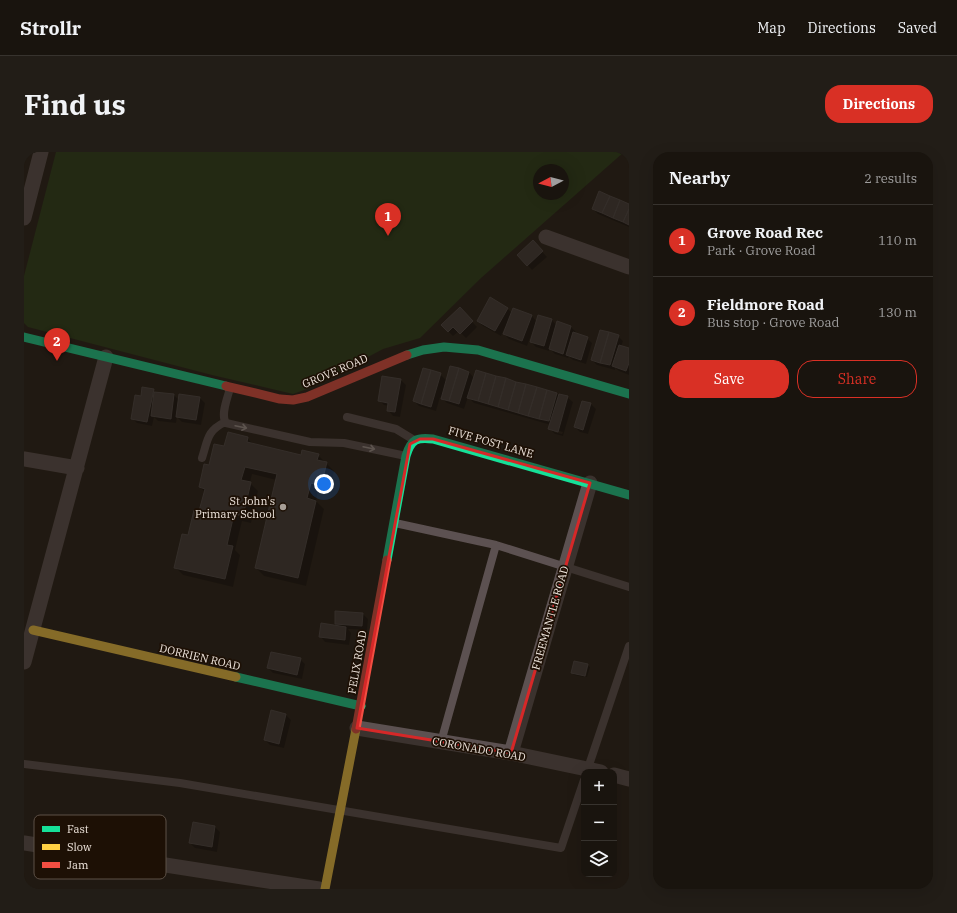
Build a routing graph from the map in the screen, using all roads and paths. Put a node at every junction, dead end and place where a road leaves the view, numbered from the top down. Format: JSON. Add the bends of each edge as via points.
{"nodes":[{"id":1,"x":41,"y":152,"type":"edge"},
{"id":2,"x":24,"y":218,"type":"edge"},
{"id":3,"x":546,"y":237,"type":"dead end"},
{"id":4,"x":629,"y":267,"type":"edge"},
{"id":5,"x":24,"y":337,"type":"edge"},
{"id":6,"x":106,"y":357,"type":"junction"},
{"id":7,"x":230,"y":387,"type":"junction"},
{"id":8,"x":629,"y":394,"type":"edge"},
{"id":9,"x":347,"y":418,"type":"dead end"},
{"id":10,"x":225,"y":422,"type":"junction"},
{"id":11,"x":414,"y":440,"type":"junction"},
{"id":12,"x":406,"y":456,"type":"junction"},
{"id":13,"x":202,"y":458,"type":"dead end"},
{"id":14,"x":24,"y":459,"type":"edge"},
{"id":15,"x":77,"y":468,"type":"junction"},
{"id":16,"x":590,"y":482,"type":"junction"},
{"id":17,"x":629,"y":495,"type":"edge"},
{"id":18,"x":395,"y":523,"type":"junction"},
{"id":19,"x":496,"y":545,"type":"junction"},
{"id":20,"x":565,"y":567,"type":"junction"},
{"id":21,"x":629,"y":587,"type":"edge"},
{"id":22,"x":33,"y":630,"type":"junction"},
{"id":23,"x":629,"y":646,"type":"edge"},
{"id":24,"x":24,"y":662,"type":"edge"},
{"id":25,"x":361,"y":706,"type":"junction"},
{"id":26,"x":357,"y":728,"type":"junction"},
{"id":27,"x":441,"y":742,"type":"junction"},
{"id":28,"x":510,"y":753,"type":"junction"},
{"id":29,"x":24,"y":764,"type":"edge"},
{"id":30,"x":591,"y":769,"type":"edge"},
{"id":31,"x":581,"y":771,"type":"edge"},
{"id":32,"x":617,"y":777,"type":"edge"},
{"id":33,"x":629,"y":779,"type":"edge"},
{"id":34,"x":581,"y":796,"type":"edge"},
{"id":35,"x":340,"y":811,"type":"junction"},
{"id":36,"x":24,"y":843,"type":"edge"},
{"id":37,"x":34,"y":845,"type":"edge"},
{"id":38,"x":166,"y":865,"type":"edge"},
{"id":39,"x":319,"y":889,"type":"edge"},
{"id":40,"x":325,"y":889,"type":"edge"}],
"edges":[{"from":1,"to":2,"type":"street"},
{"from":3,"to":4,"type":"street"},
{"from":5,"to":6,"type":"street","name":"GROVE ROAD"},
{"from":6,"to":7,"type":"street","name":"GROVE ROAD"},
{"from":6,"to":15,"type":"street"},
{"from":7,"to":8,"type":"street","name":"GROVE ROAD","via":[[293,400],[307,397],[402,356],[423,350],[450,347],[484,352]]},
{"from":7,"to":10,"type":"lane"},
{"from":9,"to":11,"type":"lane","via":[[396,429]]},
{"from":10,"to":12,"type":"lane","one_way":true,"via":[[310,442],[344,443]]},
{"from":10,"to":13,"type":"lane","via":[[212,430]]},
{"from":11,"to":12,"type":"street","name":"FELIX ROAD"},
{"from":11,"to":16,"type":"street","name":"FIVE POST LANE","via":[[433,439]]},
{"from":12,"to":18,"type":"street","name":"FELIX ROAD"},
{"from":14,"to":15,"type":"street"},
{"from":15,"to":22,"type":"street"},
{"from":16,"to":17,"type":"street","name":"FIVE POST LANE"},
{"from":16,"to":20,"type":"street","name":"FREEMANTLE ROAD"},
{"from":18,"to":19,"type":"lane"},
{"from":18,"to":25,"type":"street","name":"FELIX ROAD"},
{"from":19,"to":20,"type":"lane"},
{"from":19,"to":27,"type":"lane"},
{"from":20,"to":21,"type":"lane"},
{"from":20,"to":28,"type":"street","name":"FREEMANTLE ROAD"},
{"from":22,"to":24,"type":"street"},
{"from":22,"to":25,"type":"street","name":"DORRIEN ROAD"},
{"from":23,"to":30,"type":"lane"},
{"from":25,"to":26,"type":"street","name":"FELIX ROAD"},
{"from":26,"to":27,"type":"street","name":"CORONADO ROAD"},
{"from":26,"to":35,"type":"street","name":"FELIX ROAD"},
{"from":27,"to":28,"type":"street","name":"CORONADO ROAD"},
{"from":28,"to":31,"type":"street","name":"CORONADO ROAD"},
{"from":29,"to":35,"type":"lane","via":[[180,783]]},
{"from":32,"to":33,"type":"street"},
{"from":34,"to":35,"type":"lane","via":[[561,848]]},
{"from":35,"to":40,"type":"street","name":"FELIX ROAD"},
{"from":36,"to":37,"type":"street"},
{"from":38,"to":39,"type":"street"}]}
